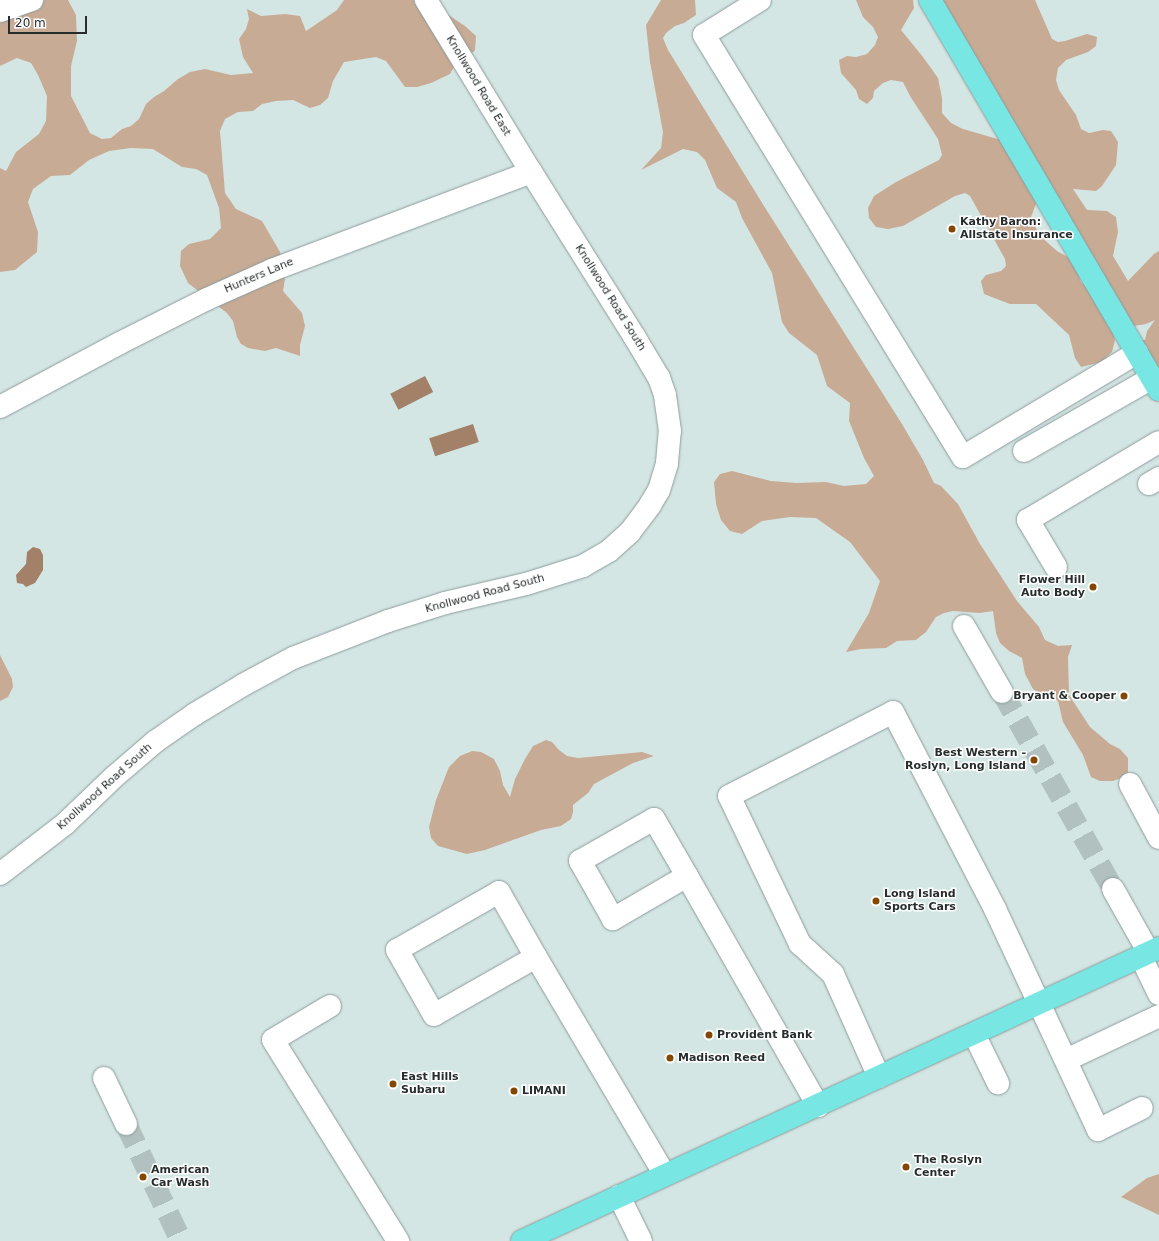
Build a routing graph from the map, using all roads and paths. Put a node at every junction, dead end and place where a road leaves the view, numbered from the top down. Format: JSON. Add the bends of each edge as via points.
{"nodes":[{"id":1,"x":32,"y":0,"type":"edge"},
{"id":2,"x":426,"y":0,"type":"edge"},
{"id":3,"x":760,"y":0,"type":"edge"},
{"id":4,"x":930,"y":0,"type":"edge"},
{"id":5,"x":0,"y":11,"type":"edge"},
{"id":6,"x":531,"y":172,"type":"junction"},
{"id":7,"x":1137,"y":354,"type":"junction"},
{"id":8,"x":1155,"y":384,"type":"edge"},
{"id":9,"x":0,"y":407,"type":"edge"},
{"id":10,"x":1159,"y":442,"type":"edge"},
{"id":11,"x":1024,"y":451,"type":"dead end"},
{"id":12,"x":1056,"y":566,"type":"dead end"},
{"id":13,"x":964,"y":626,"type":"dead end"},
{"id":14,"x":1002,"y":692,"type":"tunnel mouth"},
{"id":15,"x":1130,"y":784,"type":"dead end"},
{"id":16,"x":1159,"y":838,"type":"edge"},
{"id":17,"x":0,"y":874,"type":"edge"},
{"id":18,"x":687,"y":876,"type":"junction"},
{"id":19,"x":1113,"y":889,"type":"tunnel mouth"},
{"id":20,"x":1150,"y":952,"type":"edge"},
{"id":21,"x":536,"y":957,"type":"junction"},
{"id":22,"x":1159,"y":994,"type":"edge"},
{"id":23,"x":1040,"y":1004,"type":"junction"},
{"id":24,"x":330,"y":1006,"type":"dead end"},
{"id":25,"x":1159,"y":1016,"type":"edge"},
{"id":26,"x":974,"y":1034,"type":"junction"},
{"id":27,"x":1066,"y":1060,"type":"junction"},
{"id":28,"x":879,"y":1077,"type":"junction"},
{"id":29,"x":104,"y":1078,"type":"dead end"},
{"id":30,"x":998,"y":1083,"type":"dead end"},
{"id":31,"x":818,"y":1106,"type":"junction"},
{"id":32,"x":1142,"y":1108,"type":"dead end"},
{"id":33,"x":126,"y":1124,"type":"tunnel mouth"},
{"id":34,"x":665,"y":1176,"type":"junction"},
{"id":35,"x":619,"y":1196,"type":"junction"},
{"id":36,"x":398,"y":1241,"type":"edge"},
{"id":37,"x":522,"y":1241,"type":"edge"},
{"id":38,"x":641,"y":1241,"type":"edge"}],
"edges":[{"from":1,"to":5,"type":"street"},
{"from":2,"to":6,"type":"street","name":"Knollwood Road East"},
{"from":3,"to":7,"type":"street","via":[[704,35],[963,457]]},
{"from":4,"to":7,"type":"main road"},
{"from":6,"to":9,"type":"street","name":"Hunters Lane","via":[[272,270],[160,323]]},
{"from":6,"to":17,"type":"street","name":"Knollwood Road South","via":[[634,336],[665,395],[670,431],[667,463],[659,490],[634,527],[609,550],[583,566],[388,621],[293,658],[243,685],[156,741],[65,824]]},
{"from":7,"to":8,"type":"main road"},
{"from":8,"to":11,"type":"street"},
{"from":10,"to":12,"type":"street","via":[[1028,520]]},
{"from":13,"to":14,"type":"street"},
{"from":15,"to":16,"type":"street"},
{"from":18,"to":18,"type":"street","via":[[654,819],[580,861],[613,919]]},
{"from":18,"to":31,"type":"street"},
{"from":19,"to":20,"type":"street"},
{"from":20,"to":22,"type":"street"},
{"from":20,"to":23,"type":"main road"},
{"from":21,"to":21,"type":"street","via":[[499,892],[397,950],[434,1015]]},
{"from":21,"to":34,"type":"street"},
{"from":23,"to":26,"type":"main road"},
{"from":23,"to":27,"type":"street"},
{"from":23,"to":28,"type":"street","via":[[995,909],[893,712],[729,796],[800,944],[833,974]]},
{"from":24,"to":36,"type":"street","via":[[273,1040]]},
{"from":25,"to":27,"type":"street"},
{"from":26,"to":28,"type":"main road"},
{"from":26,"to":30,"type":"street"},
{"from":27,"to":32,"type":"street","via":[[1098,1130]]},
{"from":28,"to":31,"type":"main road"},
{"from":29,"to":33,"type":"street"},
{"from":31,"to":34,"type":"main road"},
{"from":34,"to":35,"type":"main road"},
{"from":35,"to":37,"type":"main road"},
{"from":35,"to":38,"type":"street"}]}
